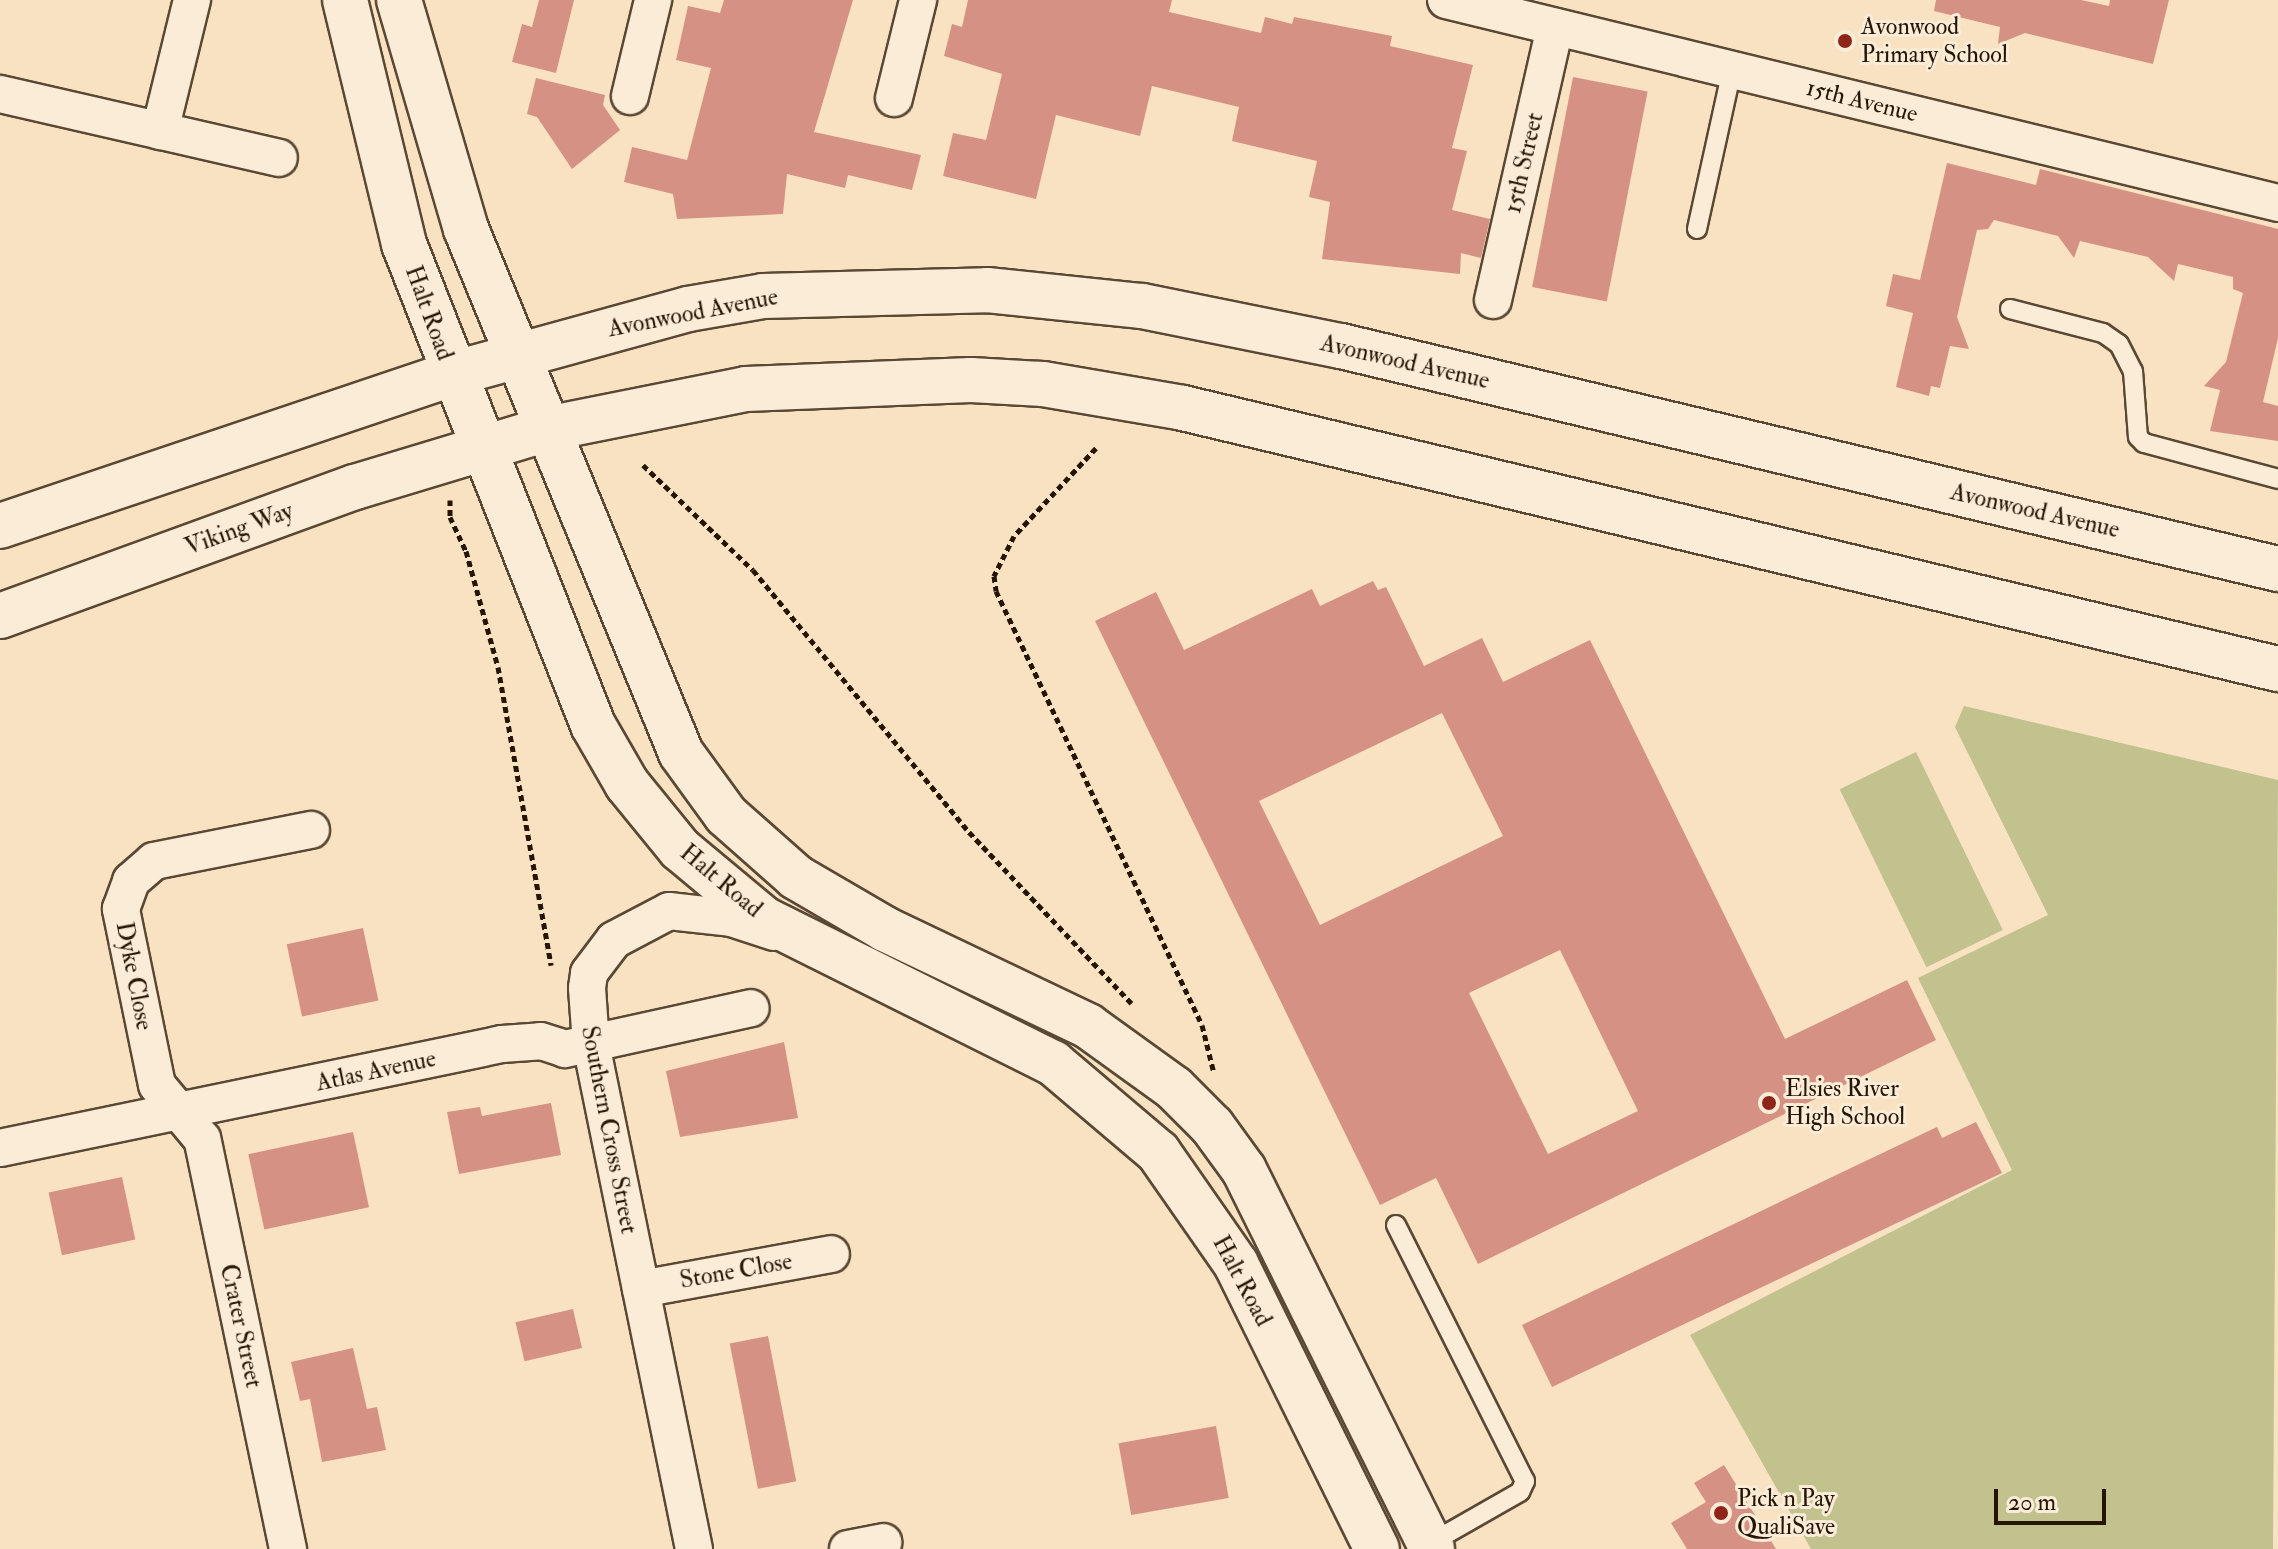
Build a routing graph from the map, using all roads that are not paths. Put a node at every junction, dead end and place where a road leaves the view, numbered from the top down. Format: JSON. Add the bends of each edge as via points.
{"nodes":[{"id":1,"x":192,"y":0,"type":"edge"},
{"id":2,"x":345,"y":0,"type":"edge"},
{"id":3,"x":399,"y":0,"type":"edge"},
{"id":4,"x":653,"y":0,"type":"edge"},
{"id":5,"x":918,"y":0,"type":"edge"},
{"id":6,"x":1446,"y":0,"type":"edge"},
{"id":7,"x":1555,"y":27,"type":"junction"},
{"id":8,"x":1732,"y":70,"type":"junction"},
{"id":9,"x":0,"y":94,"type":"edge"},
{"id":10,"x":630,"y":96,"type":"dead end"},
{"id":11,"x":894,"y":98,"type":"dead end"},
{"id":12,"x":160,"y":131,"type":"junction"},
{"id":13,"x":279,"y":158,"type":"dead end"},
{"id":14,"x":2278,"y":203,"type":"edge"},
{"id":15,"x":1697,"y":229,"type":"dead end"},
{"id":16,"x":1493,"y":300,"type":"dead end"},
{"id":17,"x":2010,"y":309,"type":"dead end"},
{"id":18,"x":521,"y":353,"type":"junction"},
{"id":19,"x":452,"y":374,"type":"junction"},
{"id":20,"x":551,"y":428,"type":"junction"},
{"id":21,"x":481,"y":449,"type":"junction"},
{"id":22,"x":2278,"y":479,"type":"edge"},
{"id":23,"x":0,"y":526,"type":"edge"},
{"id":24,"x":2278,"y":569,"type":"edge"},
{"id":25,"x":0,"y":616,"type":"edge"},
{"id":26,"x":2278,"y":669,"type":"edge"},
{"id":27,"x":311,"y":830,"type":"dead end"},
{"id":28,"x":827,"y":950,"type":"junction"},
{"id":29,"x":751,"y":1008,"type":"dead end"},
{"id":30,"x":591,"y":1044,"type":"junction"},
{"id":31,"x":178,"y":1112,"type":"junction"},
{"id":32,"x":0,"y":1148,"type":"edge"},
{"id":33,"x":1396,"y":1225,"type":"dead end"},
{"id":34,"x":831,"y":1254,"type":"dead end"},
{"id":35,"x":641,"y":1289,"type":"junction"},
{"id":36,"x":883,"y":1542,"type":"dead end"},
{"id":37,"x":1430,"y":1546,"type":"edge"},
{"id":38,"x":288,"y":1549,"type":"edge"},
{"id":39,"x":694,"y":1549,"type":"edge"},
{"id":40,"x":848,"y":1549,"type":"edge"},
{"id":41,"x":1377,"y":1549,"type":"edge"}],
"edges":[{"from":1,"to":12,"type":"street"},
{"from":2,"to":19,"type":"main road","name":"Halt Road","via":[[404,244]]},
{"from":3,"to":18,"type":"main road","name":"Halt Road","via":[[456,202]]},
{"from":4,"to":10,"type":"street"},
{"from":5,"to":11,"type":"street"},
{"from":6,"to":7,"type":"street","name":"15th Avenue"},
{"from":7,"to":8,"type":"street","name":"15th Avenue"},
{"from":7,"to":16,"type":"street","name":"15th Street"},
{"from":8,"to":14,"type":"street","name":"15th Avenue"},
{"from":8,"to":15,"type":"lane"},
{"from":9,"to":12,"type":"street"},
{"from":12,"to":13,"type":"street"},
{"from":17,"to":22,"type":"lane","via":[[2103,333],[2119,344],[2133,371],[2138,437],[2144,443]]},
{"from":18,"to":19,"type":"main road","name":"Avonwood Avenue"},
{"from":18,"to":20,"type":"main road","name":"Halt Road"},
{"from":18,"to":24,"type":"main road","name":"Avonwood Avenue","via":[[763,296],[987,290],[1142,306],[1341,346]]},
{"from":19,"to":21,"type":"main road","name":"Halt Road"},
{"from":19,"to":23,"type":"main road"},
{"from":20,"to":21,"type":"main road","name":"Viking Way"},
{"from":20,"to":26,"type":"main road","via":[[746,389],[971,380],[1043,384],[1251,424]]},
{"from":20,"to":37,"type":"main road","name":"Halt Road","via":[[664,724],[726,815],[757,847],[835,902],[1088,1026],[1174,1088],[1212,1126],[1244,1170]]},
{"from":21,"to":25,"type":"main road","name":"Viking Way","via":[[355,487]]},
{"from":21,"to":28,"type":"main road","name":"Halt Road","via":[[593,725],[627,784],[712,878],[764,919]]},
{"from":27,"to":31,"type":"street","name":"Dyke Close","via":[[154,861],[124,895],[123,924],[157,1085]]},
{"from":28,"to":30,"type":"street","name":"Southern Cross Street","via":[[707,914],[669,911],[633,925],[589,973]]},
{"from":28,"to":41,"type":"main road","name":"Halt Road","via":[[1053,1063],[1158,1152],[1236,1264]]},
{"from":29,"to":30,"type":"street","name":"Atlas Avenue"},
{"from":30,"to":31,"type":"street","name":"Atlas Avenue","via":[[565,1049],[541,1041],[502,1044]]},
{"from":30,"to":35,"type":"street","name":"Southern Cross Street"},
{"from":31,"to":32,"type":"street","name":"Atlas Avenue"},
{"from":31,"to":38,"type":"street","name":"Crater Street","via":[[202,1139]]},
{"from":33,"to":37,"type":"lane","via":[[1525,1481],[1520,1492]]},
{"from":34,"to":35,"type":"street","name":"Stone Close"},
{"from":35,"to":39,"type":"street","name":"Southern Cross Street"},
{"from":36,"to":40,"type":"street"}]}
